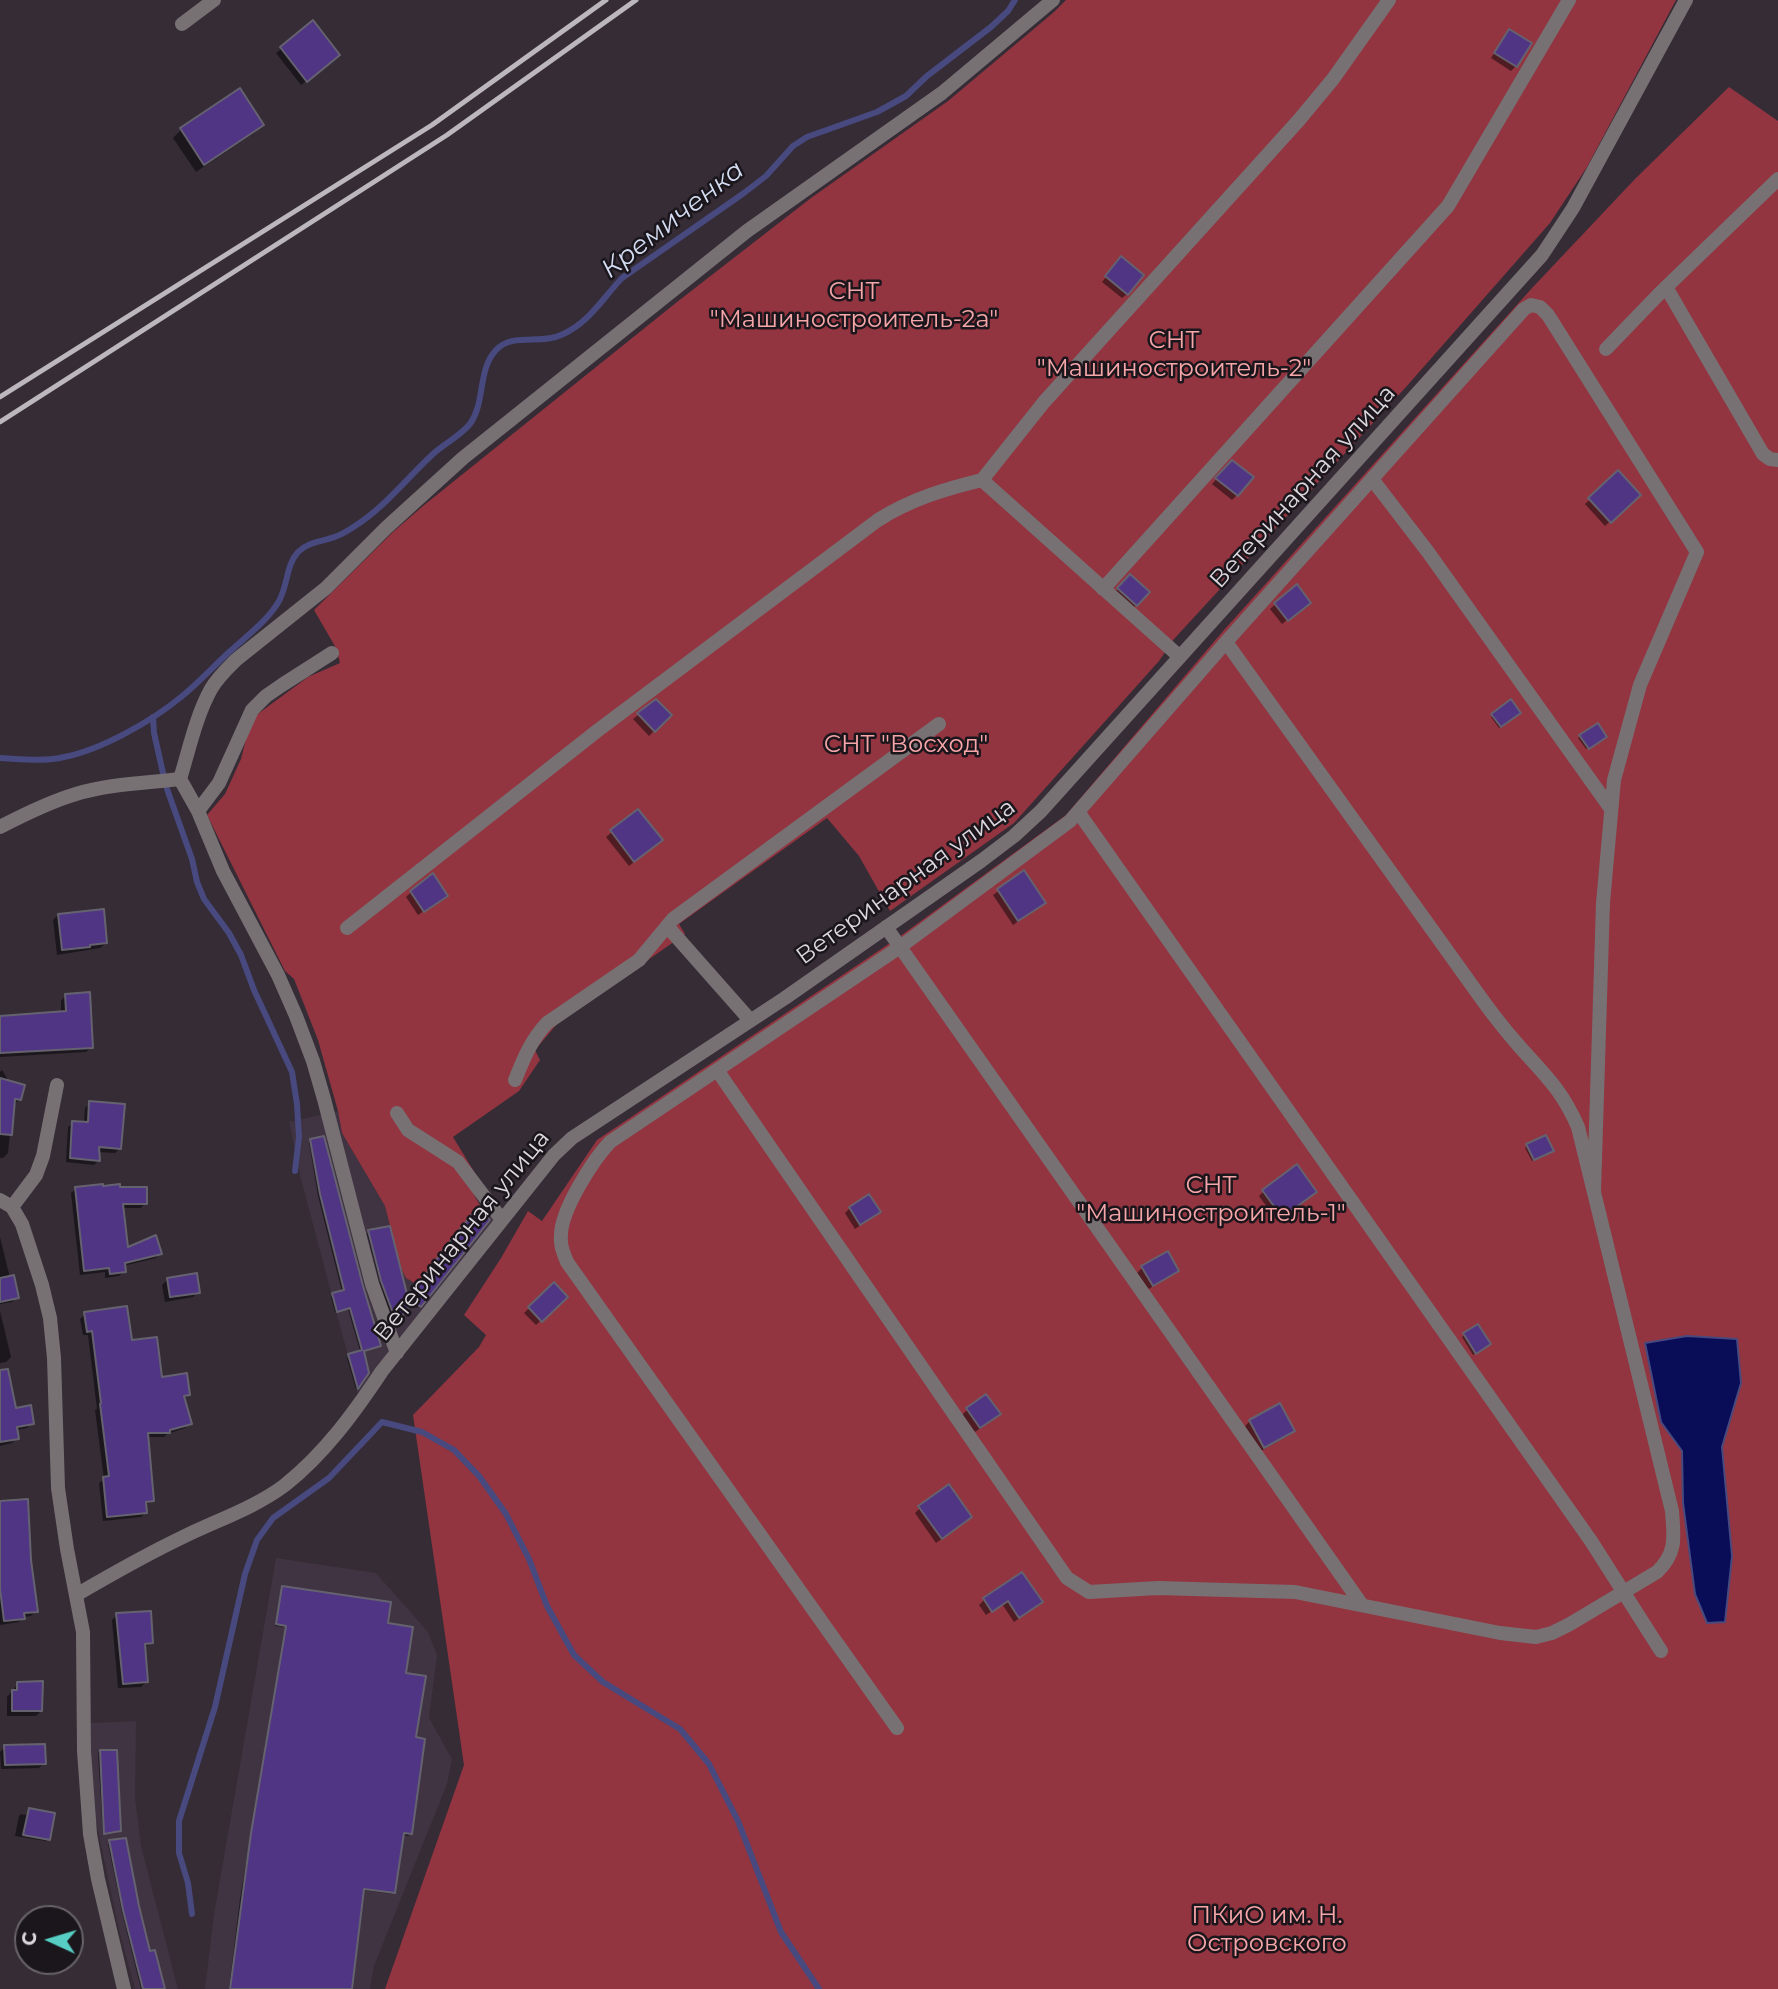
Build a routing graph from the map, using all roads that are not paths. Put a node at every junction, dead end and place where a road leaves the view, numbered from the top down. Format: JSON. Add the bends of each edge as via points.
{"nodes":[{"id":1,"x":214,"y":0,"type":"edge"},
{"id":2,"x":1053,"y":0,"type":"edge"},
{"id":3,"x":1389,"y":0,"type":"edge"},
{"id":4,"x":1569,"y":0,"type":"edge"},
{"id":5,"x":1686,"y":0,"type":"edge"},
{"id":6,"x":182,"y":24,"type":"dead end"},
{"id":7,"x":1778,"y":178,"type":"edge"},
{"id":8,"x":1666,"y":287,"type":"junction"},
{"id":9,"x":1606,"y":349,"type":"dead end"},
{"id":10,"x":1778,"y":460,"type":"edge"},
{"id":11,"x":1372,"y":479,"type":"junction"},
{"id":12,"x":982,"y":480,"type":"junction"},
{"id":13,"x":1103,"y":589,"type":"junction"},
{"id":14,"x":1226,"y":642,"type":"junction"},
{"id":15,"x":332,"y":653,"type":"dead end"},
{"id":16,"x":1180,"y":657,"type":"junction"},
{"id":17,"x":939,"y":724,"type":"dead end"},
{"id":18,"x":180,"y":779,"type":"junction"},
{"id":19,"x":1611,"y":809,"type":"junction"},
{"id":20,"x":198,"y":811,"type":"junction"},
{"id":21,"x":1079,"y":813,"type":"junction"},
{"id":22,"x":0,"y":827,"type":"edge"},
{"id":23,"x":667,"y":926,"type":"junction"},
{"id":24,"x":886,"y":927,"type":"junction"},
{"id":25,"x":347,"y":928,"type":"dead end"},
{"id":26,"x":900,"y":947,"type":"junction"},
{"id":27,"x":750,"y":1020,"type":"junction"},
{"id":28,"x":717,"y":1070,"type":"junction"},
{"id":29,"x":515,"y":1080,"type":"dead end"},
{"id":30,"x":57,"y":1086,"type":"dead end"},
{"id":31,"x":397,"y":1113,"type":"dead end"},
{"id":32,"x":1594,"y":1191,"type":"junction"},
{"id":33,"x":6,"y":1203,"type":"edge"},
{"id":34,"x":502,"y":1220,"type":"junction"},
{"id":35,"x":397,"y":1353,"type":"junction"},
{"id":36,"x":1624,"y":1592,"type":"junction"},
{"id":37,"x":76,"y":1595,"type":"junction"},
{"id":38,"x":1362,"y":1605,"type":"junction"},
{"id":39,"x":1661,"y":1651,"type":"dead end"},
{"id":40,"x":897,"y":1728,"type":"dead end"},
{"id":41,"x":124,"y":1989,"type":"edge"}],
"edges":[{"from":1,"to":6,"type":"street"},
{"from":2,"to":18,"type":"street","via":[[921,109],[747,231],[436,482],[326,588],[224,671],[204,706]]},
{"from":3,"to":12,"type":"street","via":[[1299,120],[1044,402]]},
{"from":4,"to":13,"type":"street","via":[[1448,206]]},
{"from":5,"to":16,"type":"street","name":"Ветеринарная улица","via":[[1542,256]]},
{"from":7,"to":8,"type":"street"},
{"from":8,"to":9,"type":"street"},
{"from":8,"to":10,"type":"street","via":[[1763,454]]},
{"from":11,"to":14,"type":"street"},
{"from":11,"to":19,"type":"street"},
{"from":11,"to":19,"type":"street","via":[[1524,309],[1540,307],[1548,315],[1697,552],[1640,685],[1614,780]]},
{"from":12,"to":13,"type":"street"},
{"from":12,"to":25,"type":"street","via":[[921,497],[878,520],[597,731]]},
{"from":13,"to":16,"type":"street"},
{"from":14,"to":21,"type":"street"},
{"from":14,"to":32,"type":"street","via":[[1481,998],[1558,1088],[1578,1127]]},
{"from":15,"to":20,"type":"street","via":[[274,690],[252,710],[219,783]]},
{"from":16,"to":24,"type":"street","name":"Ветеринарная улица","via":[[1014,836]]},
{"from":17,"to":23,"type":"street"},
{"from":18,"to":20,"type":"street"},
{"from":18,"to":22,"type":"street","via":[[78,793]]},
{"from":19,"to":32,"type":"street","via":[[1603,903]]},
{"from":20,"to":35,"type":"street","via":[[309,1050],[372,1284]]},
{"from":21,"to":26,"type":"street"},
{"from":21,"to":36,"type":"street"},
{"from":23,"to":27,"type":"street"},
{"from":23,"to":29,"type":"street","via":[[639,960],[535,1035]]},
{"from":24,"to":26,"type":"street"},
{"from":24,"to":27,"type":"street","name":"Ветеринарная улица"},
{"from":26,"to":28,"type":"street"},
{"from":26,"to":38,"type":"street"},
{"from":27,"to":34,"type":"street","name":"Ветеринарная улица","via":[[572,1138]]},
{"from":28,"to":38,"type":"street","via":[[1067,1578],[1089,1592],[1158,1588],[1295,1591]]},
{"from":28,"to":40,"type":"street","via":[[600,1153],[563,1219],[561,1248],[566,1262]]},
{"from":30,"to":33,"type":"street","via":[[36,1175]]},
{"from":31,"to":34,"type":"street","via":[[408,1130],[458,1162]]},
{"from":32,"to":36,"type":"street","via":[[1674,1532],[1668,1561]]},
{"from":33,"to":37,"type":"street","via":[[22,1224],[50,1318],[58,1488]]},
{"from":34,"to":35,"type":"street","name":"Ветеринарная улица"},
{"from":35,"to":37,"type":"street","name":"Ветеринарная улица","via":[[324,1449],[282,1487]]},
{"from":36,"to":38,"type":"street","via":[[1570,1624],[1536,1637]]},
{"from":36,"to":39,"type":"street"},
{"from":37,"to":41,"type":"street","via":[[83,1632],[90,1834]]}]}
